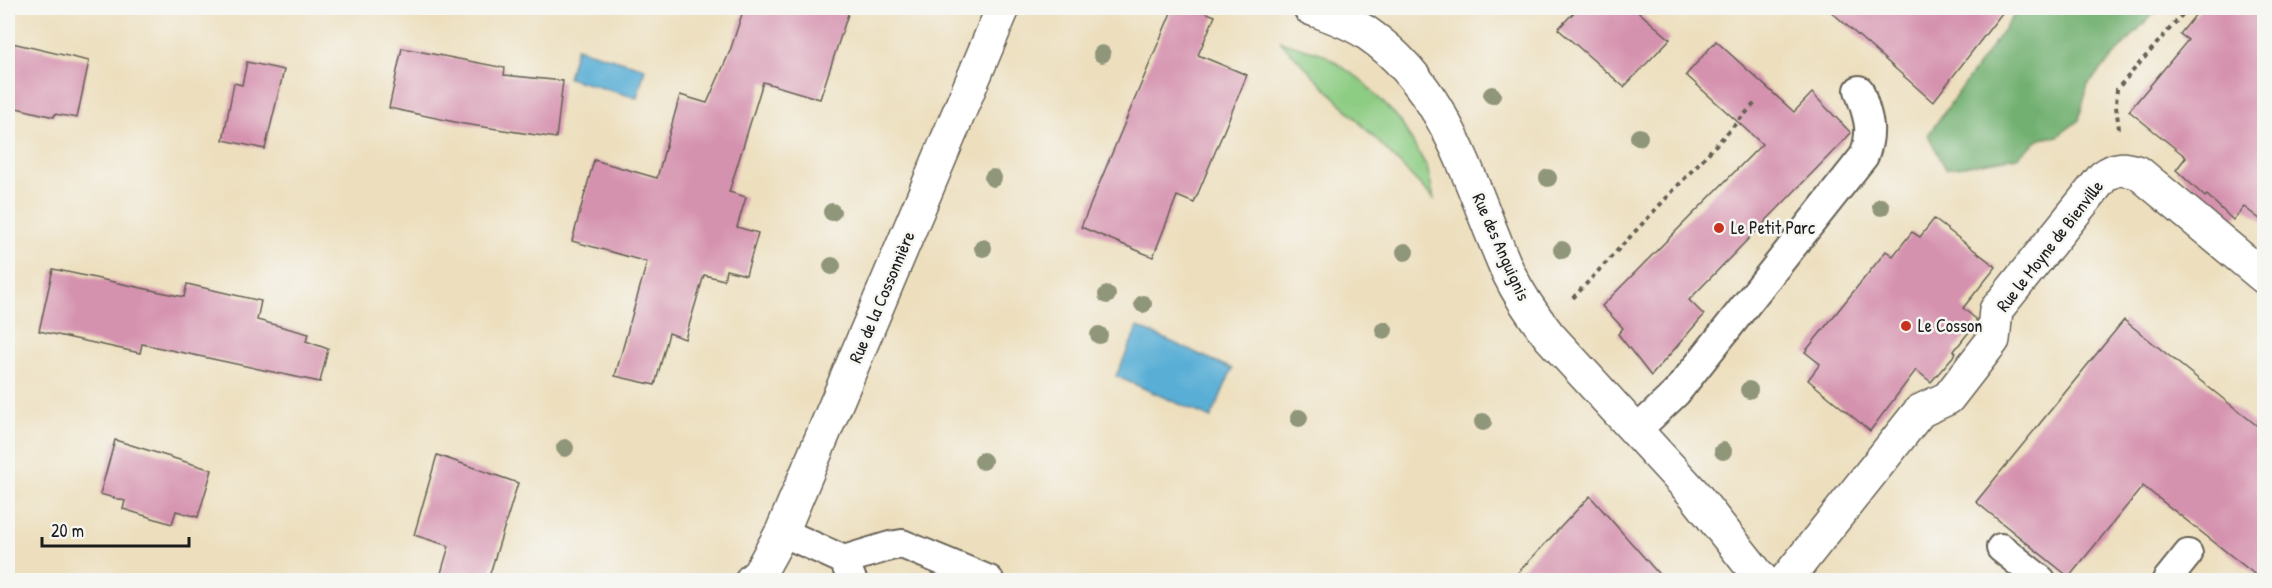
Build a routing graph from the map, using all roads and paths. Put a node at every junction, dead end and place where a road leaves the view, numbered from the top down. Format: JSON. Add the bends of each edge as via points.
{"nodes":[{"id":1,"x":1003,"y":8,"type":"edge"},
{"id":2,"x":1310,"y":8,"type":"edge"},
{"id":3,"x":2188,"y":8,"type":"edge"},
{"id":4,"x":1859,"y":90,"type":"dead end"},
{"id":5,"x":1756,"y":102,"type":"dead end"},
{"id":6,"x":2123,"y":168,"type":"junction"},
{"id":7,"x":2265,"y":277,"type":"edge"},
{"id":8,"x":1572,"y":299,"type":"dead end"},
{"id":9,"x":1636,"y":431,"type":"junction"},
{"id":10,"x":782,"y":532,"type":"junction"},
{"id":11,"x":2001,"y":548,"type":"dead end"},
{"id":12,"x":2188,"y":554,"type":"dead end"},
{"id":13,"x":848,"y":570,"type":"edge"},
{"id":14,"x":752,"y":580,"type":"edge"},
{"id":15,"x":989,"y":580,"type":"edge"},
{"id":16,"x":1762,"y":580,"type":"edge"},
{"id":17,"x":1786,"y":580,"type":"edge"},
{"id":18,"x":2041,"y":580,"type":"edge"},
{"id":19,"x":2167,"y":580,"type":"edge"}],
"edges":[{"from":1,"to":10,"type":"street","name":"Rue de la Cossonnière"},
{"from":2,"to":9,"type":"street","name":"Rue des Anguignis","via":[[1367,33],[1397,57],[1433,100],[1465,162],[1509,273],[1531,313]]},
{"from":3,"to":6,"type":"path","via":[[2117,89]]},
{"from":4,"to":9,"type":"lane","via":[[1870,126],[1864,156],[1676,393]]},
{"from":5,"to":8,"type":"path"},
{"from":6,"to":7,"type":"street","name":"Rue le Moyne de Bienville","via":[[2139,173]]},
{"from":6,"to":17,"type":"street","name":"Rue le Moyne de Bienville","via":[[2103,177],[1996,310],[1993,340],[1948,398],[1920,411]]},
{"from":9,"to":16,"type":"street","name":"Rue des Anguignis","via":[[1694,494]]},
{"from":10,"to":13,"type":"lane"},
{"from":10,"to":14,"type":"street","name":"Rue de la Cossonnière"},
{"from":11,"to":18,"type":"lane"},
{"from":12,"to":19,"type":"lane"},
{"from":13,"to":15,"type":"lane","via":[[890,546],[902,544]]}]}
